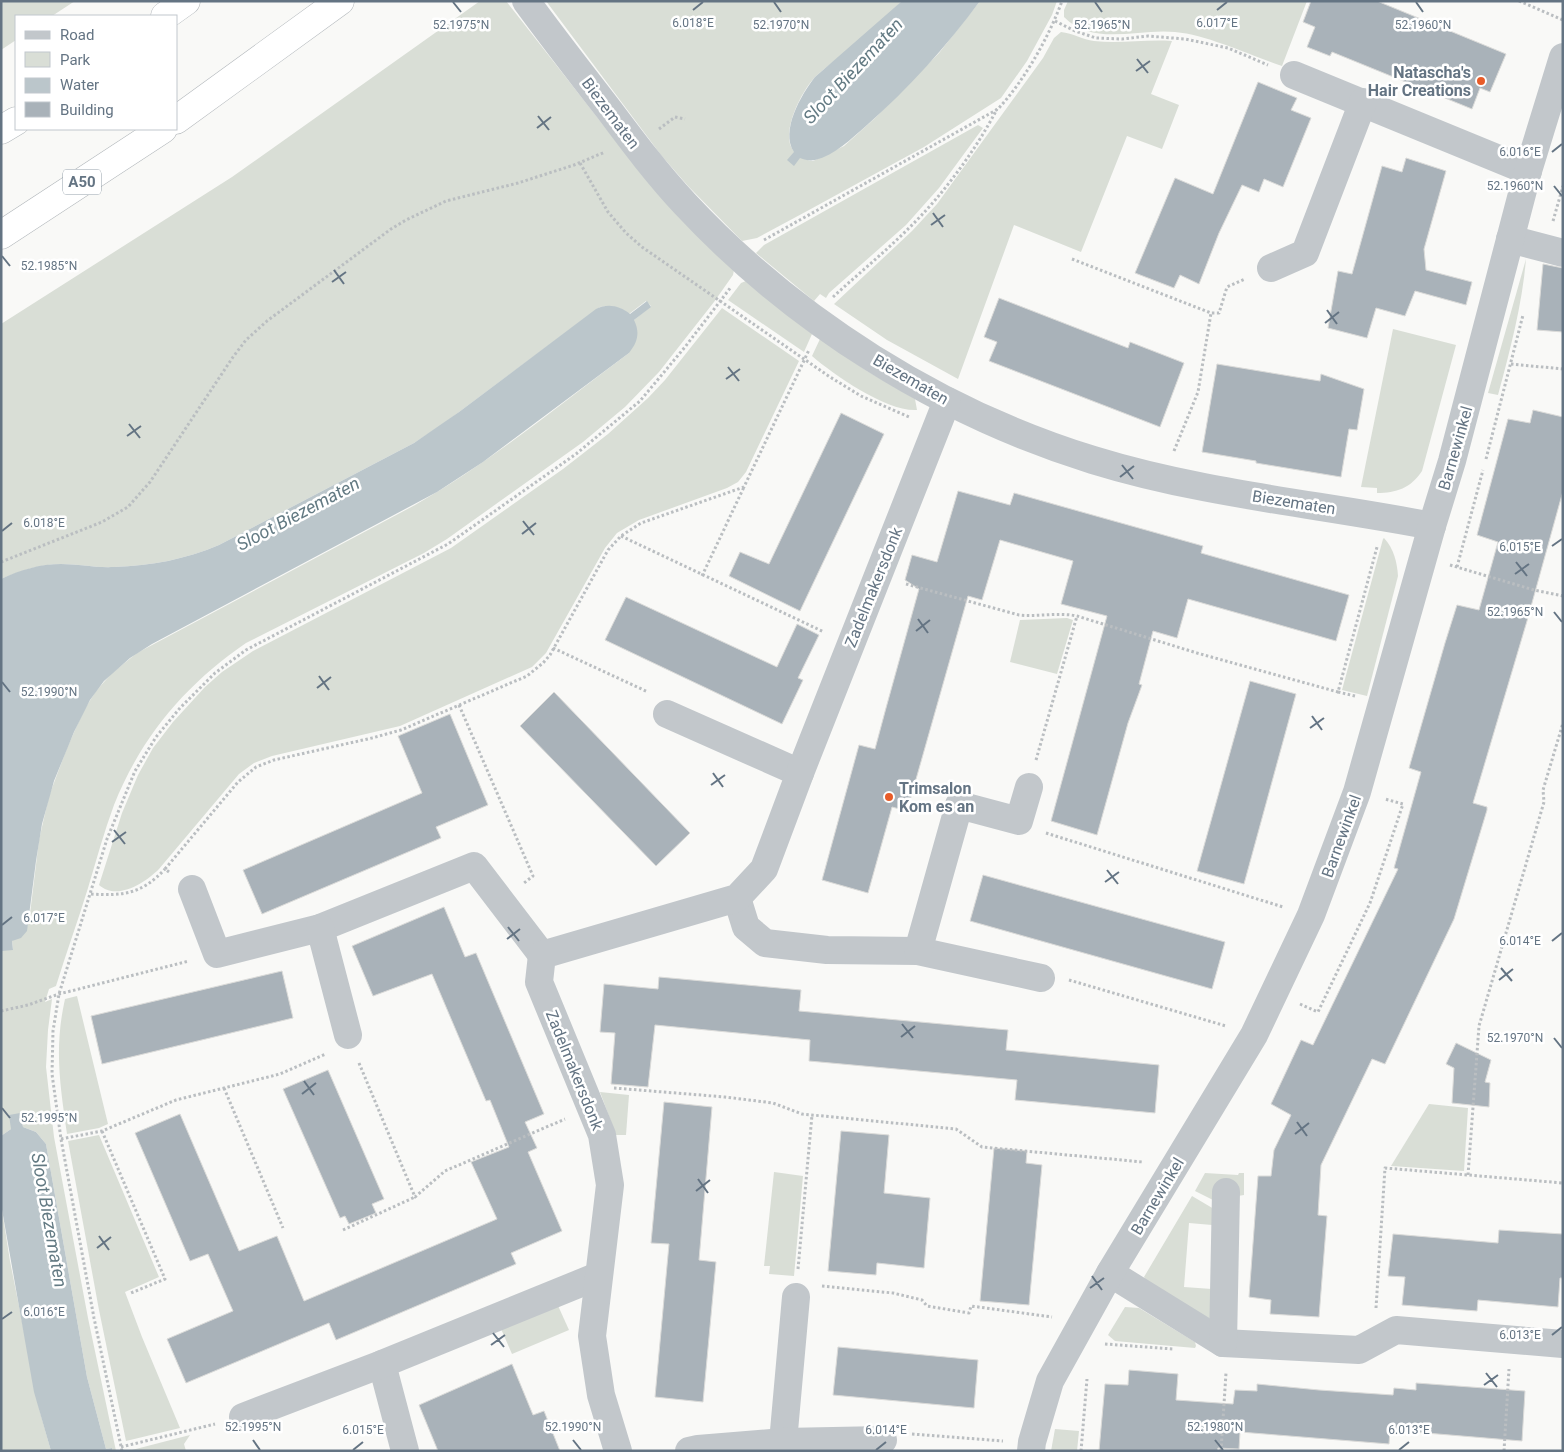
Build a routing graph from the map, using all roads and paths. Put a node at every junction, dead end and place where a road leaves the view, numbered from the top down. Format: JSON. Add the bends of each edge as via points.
{"nodes":[{"id":1,"x":186,"y":1,"type":"edge"},
{"id":2,"x":340,"y":1,"type":"edge"},
{"id":3,"x":526,"y":1,"type":"edge"},
{"id":4,"x":1062,"y":1,"type":"edge"},
{"id":5,"x":1519,"y":1,"type":"edge"},
{"id":6,"x":166,"y":15,"type":"edge"},
{"id":7,"x":1563,"y":20,"type":"edge"},
{"id":8,"x":1055,"y":21,"type":"junction"},
{"id":9,"x":1563,"y":57,"type":"edge"},
{"id":10,"x":1294,"y":75,"type":"joint"},
{"id":11,"x":1362,"y":102,"type":"junction"},
{"id":12,"x":998,"y":109,"type":"junction"},
{"id":13,"x":178,"y":119,"type":"edge"},
{"id":14,"x":15,"y":122,"type":"edge"},
{"id":15,"x":1,"y":130,"type":"edge"},
{"id":16,"x":161,"y":130,"type":"edge"},
{"id":17,"x":632,"y":140,"type":"junction"},
{"id":18,"x":580,"y":163,"type":"junction"},
{"id":19,"x":1528,"y":171,"type":"junction"},
{"id":20,"x":1563,"y":186,"type":"edge"},
{"id":21,"x":1,"y":235,"type":"edge"},
{"id":22,"x":1510,"y":239,"type":"junction"},
{"id":23,"x":1554,"y":251,"type":"edge"},
{"id":24,"x":1072,"y":258,"type":"dead end"},
{"id":25,"x":745,"y":263,"type":"junction"},
{"id":26,"x":1271,"y":268,"type":"joint"},
{"id":27,"x":720,"y":301,"type":"junction"},
{"id":28,"x":1211,"y":313,"type":"junction"},
{"id":29,"x":821,"y":323,"type":"junction"},
{"id":30,"x":805,"y":358,"type":"junction"},
{"id":31,"x":1511,"y":364,"type":"dead end"},
{"id":32,"x":1563,"y":369,"type":"edge"},
{"id":33,"x":948,"y":400,"type":"junction"},
{"id":34,"x":937,"y":428,"type":"junction"},
{"id":35,"x":1163,"y":478,"type":"junction"},
{"id":36,"x":744,"y":487,"type":"junction"},
{"id":37,"x":1384,"y":517,"type":"junction"},
{"id":38,"x":1432,"y":526,"type":"junction"},
{"id":39,"x":621,"y":536,"type":"junction"},
{"id":40,"x":1424,"y":557,"type":"junction"},
{"id":41,"x":1,"y":562,"type":"edge"},
{"id":42,"x":702,"y":576,"type":"junction"},
{"id":43,"x":877,"y":576,"type":"junction"},
{"id":44,"x":1563,"y":596,"type":"edge"},
{"id":45,"x":1077,"y":616,"type":"junction"},
{"id":46,"x":851,"y":644,"type":"junction"},
{"id":47,"x":553,"y":648,"type":"junction"},
{"id":48,"x":1338,"y":692,"type":"junction"},
{"id":49,"x":1382,"y":702,"type":"junction"},
{"id":50,"x":459,"y":705,"type":"junction"},
{"id":51,"x":667,"y":714,"type":"joint"},
{"id":52,"x":1563,"y":723,"type":"edge"},
{"id":53,"x":800,"y":773,"type":"junction"},
{"id":54,"x":1028,"y":786,"type":"joint"},
{"id":55,"x":1357,"y":792,"type":"junction"},
{"id":56,"x":1018,"y":821,"type":"junction"},
{"id":57,"x":165,"y":869,"type":"junction"},
{"id":58,"x":192,"y":889,"type":"joint"},
{"id":59,"x":91,"y":894,"type":"junction"},
{"id":60,"x":737,"y":898,"type":"junction"},
{"id":61,"x":501,"y":901,"type":"junction"},
{"id":62,"x":1311,"y":916,"type":"junction"},
{"id":63,"x":320,"y":928,"type":"junction"},
{"id":64,"x":918,"y":951,"type":"junction"},
{"id":65,"x":217,"y":954,"type":"junction"},
{"id":66,"x":542,"y":955,"type":"junction"},
{"id":67,"x":1041,"y":978,"type":"joint"},
{"id":68,"x":1275,"y":992,"type":"junction"},
{"id":69,"x":59,"y":994,"type":"junction"},
{"id":70,"x":1,"y":1011,"type":"edge"},
{"id":71,"x":1254,"y":1035,"type":"junction"},
{"id":72,"x":350,"y":1039,"type":"junction"},
{"id":73,"x":224,"y":1088,"type":"junction"},
{"id":74,"x":586,"y":1096,"type":"junction"},
{"id":75,"x":812,"y":1115,"type":"junction"},
{"id":76,"x":102,"y":1131,"type":"junction"},
{"id":77,"x":61,"y":1139,"type":"junction"},
{"id":78,"x":1176,"y":1165,"type":"junction"},
{"id":79,"x":1468,"y":1175,"type":"junction"},
{"id":80,"x":1563,"y":1183,"type":"edge"},
{"id":81,"x":1226,"y":1192,"type":"dead end"},
{"id":82,"x":415,"y":1197,"type":"junction"},
{"id":83,"x":283,"y":1228,"type":"dead end"},
{"id":84,"x":343,"y":1230,"type":"dead end"},
{"id":85,"x":1110,"y":1273,"type":"junction"},
{"id":86,"x":598,"y":1276,"type":"junction"},
{"id":87,"x":796,"y":1290,"type":"junction"},
{"id":88,"x":131,"y":1293,"type":"dead end"},
{"id":89,"x":1078,"y":1331,"type":"junction"},
{"id":90,"x":1510,"y":1340,"type":"junction"},
{"id":91,"x":1373,"y":1343,"type":"junction"},
{"id":92,"x":1223,"y":1344,"type":"junction"},
{"id":93,"x":1563,"y":1344,"type":"edge"},
{"id":94,"x":382,"y":1364,"type":"junction"},
{"id":95,"x":1087,"y":1373,"type":"dead end"},
{"id":96,"x":243,"y":1417,"type":"dead end"},
{"id":97,"x":183,"y":1432,"type":"dead end"},
{"id":98,"x":883,"y":1440,"type":"joint"},
{"id":99,"x":783,"y":1442,"type":"junction"},
{"id":100,"x":1032,"y":1447,"type":"edge"},
{"id":101,"x":122,"y":1449,"type":"edge"},
{"id":102,"x":405,"y":1451,"type":"edge"},
{"id":103,"x":618,"y":1451,"type":"edge"},
{"id":104,"x":689,"y":1451,"type":"edge"},
{"id":105,"x":1081,"y":1451,"type":"edge"},
{"id":106,"x":1222,"y":1451,"type":"edge"},
{"id":107,"x":1504,"y":1451,"type":"edge"}],
"edges":[{"from":1,"to":6,"type":"highway"},
{"from":2,"to":13,"type":"highway"},
{"from":3,"to":17,"type":"street","name":"Biezematen"},
{"from":4,"to":8,"type":"path"},
{"from":5,"to":7,"type":"path"},
{"from":8,"to":10,"type":"path","via":[[1096,38],[1174,37],[1217,46]]},
{"from":8,"to":12,"type":"path","via":[[1022,78]]},
{"from":9,"to":19,"type":"street","name":"Barnewinkel"},
{"from":10,"to":11,"type":"street"},
{"from":11,"to":19,"type":"street"},
{"from":11,"to":26,"type":"street","via":[[1305,253]]},
{"from":12,"to":25,"type":"path","via":[[760,242]]},
{"from":12,"to":29,"type":"path","via":[[986,131],[935,200],[909,228],[831,298]]},
{"from":14,"to":15,"type":"highway"},
{"from":16,"to":21,"type":"highway","number":"A50"},
{"from":17,"to":18,"type":"path"},
{"from":17,"to":25,"type":"street","name":"Biezematen","via":[[685,204]]},
{"from":18,"to":27,"type":"path","via":[[608,212],[626,233]]},
{"from":18,"to":41,"type":"path","via":[[446,201],[391,229],[246,340],[150,482],[128,507],[102,522]]},
{"from":19,"to":22,"type":"street","name":"Barnewinkel"},
{"from":20,"to":23,"type":"path"},
{"from":22,"to":23,"type":"street"},
{"from":22,"to":38,"type":"street","name":"Barnewinkel"},
{"from":24,"to":28,"type":"path"},
{"from":25,"to":27,"type":"path"},
{"from":25,"to":29,"type":"street","name":"Biezematen"},
{"from":26,"to":28,"type":"path","via":[[1227,287],[1219,313]]},
{"from":27,"to":30,"type":"path"},
{"from":27,"to":59,"type":"path","via":[[640,401],[576,454],[448,544],[246,650],[215,672],[156,737],[135,771],[107,839]]},
{"from":28,"to":35,"type":"path","via":[[1198,392]]},
{"from":29,"to":30,"type":"path"},
{"from":29,"to":33,"type":"street","name":"Biezematen"},
{"from":30,"to":34,"type":"path","via":[[861,396]]},
{"from":30,"to":36,"type":"path"},
{"from":31,"to":32,"type":"path"},
{"from":33,"to":34,"type":"street","name":"Zadelmakersdonk"},
{"from":33,"to":35,"type":"street","name":"Biezematen","via":[[1050,446]]},
{"from":34,"to":43,"type":"street","name":"Zadelmakersdonk"},
{"from":35,"to":37,"type":"street","name":"Biezematen"},
{"from":36,"to":39,"type":"path","via":[[641,523]]},
{"from":36,"to":42,"type":"path"},
{"from":37,"to":38,"type":"street","name":"Biezematen"},
{"from":37,"to":48,"type":"path"},
{"from":38,"to":40,"type":"street","name":"Barnewinkel"},
{"from":39,"to":42,"type":"path"},
{"from":39,"to":47,"type":"path","via":[[608,550]]},
{"from":40,"to":44,"type":"path"},
{"from":40,"to":49,"type":"street","name":"Barnewinkel"},
{"from":42,"to":46,"type":"path"},
{"from":43,"to":45,"type":"path","via":[[1019,615]]},
{"from":43,"to":46,"type":"street","name":"Zadelmakersdonk"},
{"from":45,"to":48,"type":"path"},
{"from":45,"to":54,"type":"path"},
{"from":46,"to":53,"type":"street","name":"Zadelmakersdonk"},
{"from":47,"to":50,"type":"path","via":[[543,664],[527,676]]},
{"from":47,"to":51,"type":"path","via":[[661,698]]},
{"from":48,"to":49,"type":"path"},
{"from":49,"to":55,"type":"street","name":"Barnewinkel"},
{"from":50,"to":57,"type":"path","via":[[394,732],[256,767],[238,782]]},
{"from":50,"to":61,"type":"path","via":[[533,876]]},
{"from":51,"to":53,"type":"street"},
{"from":52,"to":79,"type":"path","via":[[1543,790],[1544,802],[1480,1026]]},
{"from":53,"to":60,"type":"street","name":"Zadelmakersdonk","via":[[764,869]]},
{"from":54,"to":56,"type":"street"},
{"from":55,"to":62,"type":"street","name":"Barnewinkel"},
{"from":55,"to":68,"type":"path","via":[[1403,804],[1370,903],[1318,1012]]},
{"from":56,"to":62,"type":"path","via":[[1185,878]]},
{"from":56,"to":64,"type":"street","via":[[959,804]]},
{"from":57,"to":58,"type":"path"},
{"from":57,"to":59,"type":"path","via":[[150,884],[132,892],[115,896]]},
{"from":58,"to":65,"type":"street"},
{"from":59,"to":69,"type":"path"},
{"from":60,"to":64,"type":"street","via":[[746,927],[765,943],[827,950]]},
{"from":60,"to":66,"type":"street"},
{"from":61,"to":63,"type":"street","via":[[474,866]]},
{"from":61,"to":66,"type":"street"},
{"from":62,"to":68,"type":"street","name":"Barnewinkel"},
{"from":63,"to":65,"type":"street"},
{"from":63,"to":72,"type":"street"},
{"from":64,"to":67,"type":"street"},
{"from":65,"to":69,"type":"path"},
{"from":66,"to":74,"type":"street","name":"Zadelmakersdonk","via":[[539,982]]},
{"from":67,"to":71,"type":"path","via":[[1064,979]]},
{"from":68,"to":71,"type":"street","name":"Barnewinkel"},
{"from":69,"to":70,"type":"path"},
{"from":69,"to":77,"type":"path","via":[[52,1066]]},
{"from":71,"to":78,"type":"street","name":"Barnewinkel"},
{"from":72,"to":73,"type":"path","via":[[280,1074]]},
{"from":72,"to":82,"type":"path"},
{"from":73,"to":76,"type":"path","via":[[176,1100]]},
{"from":73,"to":83,"type":"path"},
{"from":74,"to":75,"type":"path","via":[[725,1097],[773,1104]]},
{"from":74,"to":82,"type":"path","via":[[445,1171]]},
{"from":74,"to":86,"type":"street","name":"Zadelmakersdonk","via":[[602,1135],[610,1185]]},
{"from":75,"to":78,"type":"path","via":[[956,1129],[982,1147]]},
{"from":75,"to":87,"type":"path"},
{"from":76,"to":77,"type":"path"},
{"from":76,"to":88,"type":"path","via":[[165,1279]]},
{"from":77,"to":101,"type":"path"},
{"from":78,"to":85,"type":"street","name":"Barnewinkel"},
{"from":79,"to":80,"type":"path"},
{"from":79,"to":91,"type":"path","via":[[1385,1168]]},
{"from":81,"to":92,"type":"street"},
{"from":82,"to":84,"type":"path"},
{"from":85,"to":89,"type":"street","name":"Barnewinkel"},
{"from":85,"to":92,"type":"street"},
{"from":86,"to":94,"type":"street"},
{"from":86,"to":103,"type":"street","name":"Zadelmakersdonk","via":[[592,1336],[601,1395]]},
{"from":87,"to":89,"type":"path","via":[[893,1294],[922,1300],[927,1306],[968,1313],[971,1306]]},
{"from":87,"to":99,"type":"street"},
{"from":89,"to":92,"type":"path","via":[[1200,1351]]},
{"from":89,"to":100,"type":"street","name":"Barnewinkel","via":[[1050,1382]]},
{"from":90,"to":91,"type":"street","via":[[1396,1330]]},
{"from":90,"to":93,"type":"street"},
{"from":90,"to":107,"type":"path"},
{"from":91,"to":92,"type":"street","via":[[1359,1350]]},
{"from":92,"to":106,"type":"path","via":[[1227,1358]]},
{"from":94,"to":96,"type":"street"},
{"from":94,"to":102,"type":"street"},
{"from":95,"to":105,"type":"path"},
{"from":97,"to":101,"type":"path"},
{"from":98,"to":99,"type":"street"},
{"from":98,"to":100,"type":"path","via":[[889,1433]]},
{"from":99,"to":104,"type":"street"}]}
